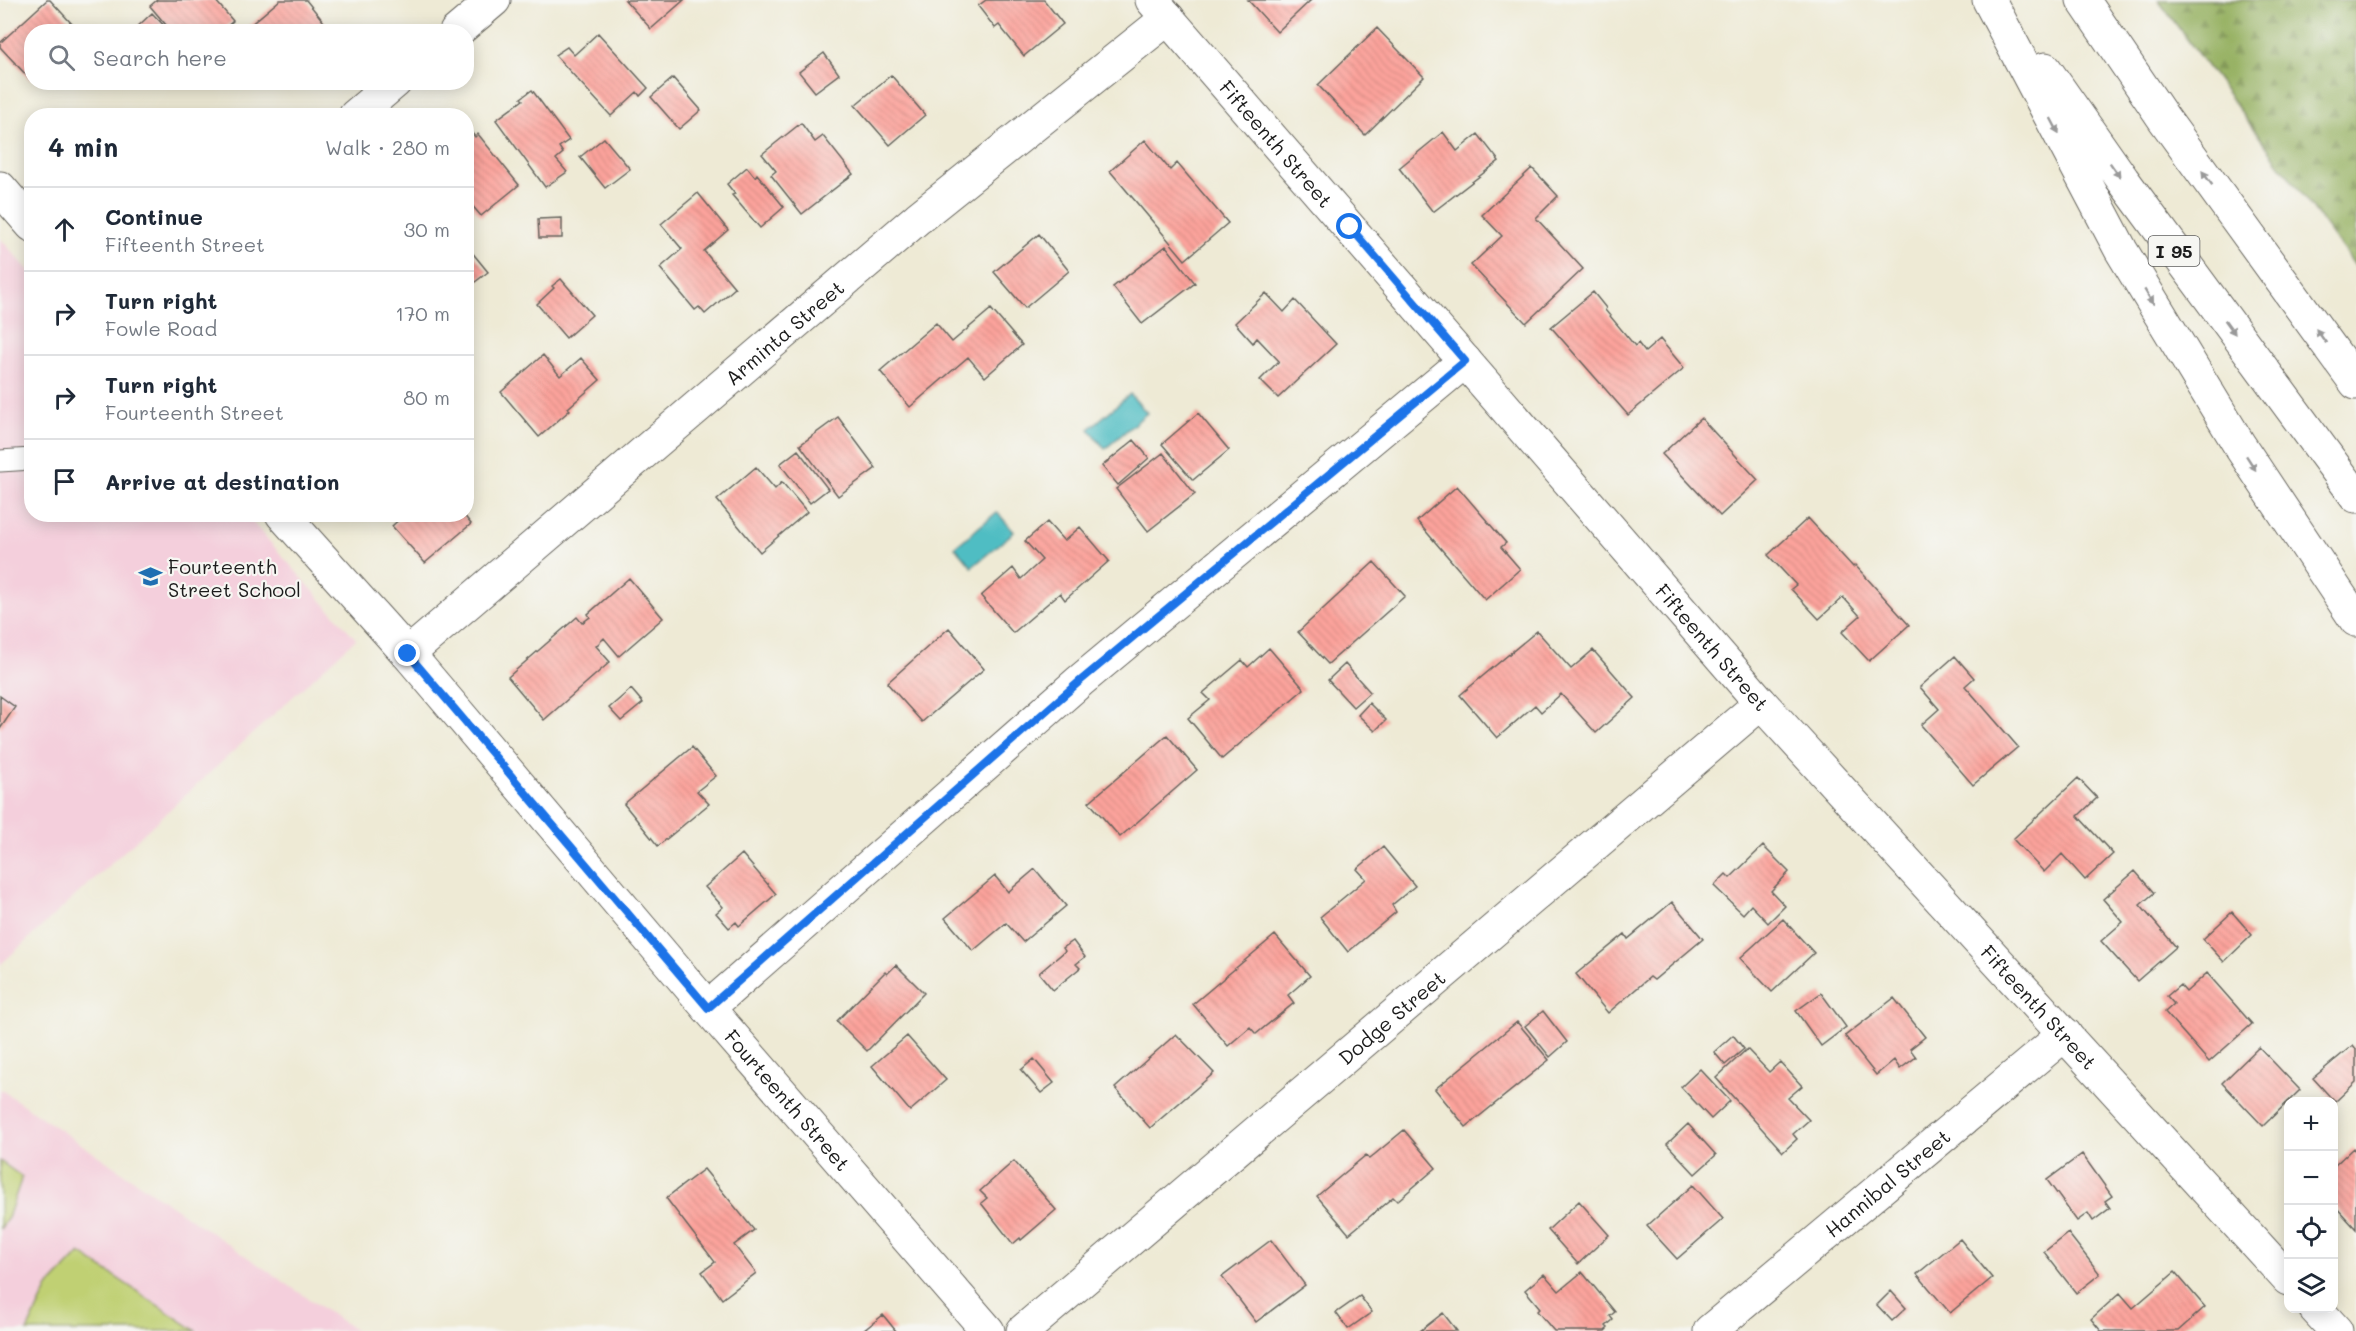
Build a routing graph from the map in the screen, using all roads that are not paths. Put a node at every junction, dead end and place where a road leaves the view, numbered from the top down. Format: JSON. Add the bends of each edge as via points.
{"nodes":[{"id":1,"x":494,"y":0,"type":"edge"},
{"id":2,"x":1989,"y":0,"type":"edge"},
{"id":3,"x":1999,"y":0,"type":"edge"},
{"id":4,"x":2083,"y":0,"type":"edge"},
{"id":5,"x":1160,"y":9,"type":"edge"},
{"id":6,"x":466,"y":24,"type":"edge"},
{"id":7,"x":386,"y":90,"type":"edge"},
{"id":8,"x":364,"y":108,"type":"edge"},
{"id":9,"x":0,"y":188,"type":"edge"},
{"id":10,"x":24,"y":216,"type":"edge"},
{"id":11,"x":1465,"y":361,"type":"junction"},
{"id":12,"x":2356,"y":383,"type":"edge"},
{"id":13,"x":24,"y":460,"type":"edge"},
{"id":14,"x":0,"y":461,"type":"edge"},
{"id":15,"x":2356,"y":496,"type":"edge"},
{"id":16,"x":289,"y":522,"type":"edge"},
{"id":17,"x":2356,"y":621,"type":"edge"},
{"id":18,"x":408,"y":654,"type":"junction"},
{"id":19,"x":1761,"y":703,"type":"junction"},
{"id":20,"x":708,"y":1008,"type":"junction"},
{"id":21,"x":2065,"y":1034,"type":"junction"},
{"id":22,"x":2284,"y":1274,"type":"edge"},
{"id":23,"x":2320,"y":1313,"type":"edge"},
{"id":24,"x":988,"y":1331,"type":"edge"},
{"id":25,"x":1023,"y":1331,"type":"edge"},
{"id":26,"x":1710,"y":1331,"type":"edge"},
{"id":27,"x":2336,"y":1331,"type":"edge"}],
"edges":[{"from":1,"to":6,"type":"main road"},
{"from":2,"to":17,"type":"main road","one_way":true,"via":[[2121,250],[2240,446]]},
{"from":3,"to":15,"type":"main road","number":"I 95","one_way":true,"via":[[2123,180]]},
{"from":12,"to":4,"type":"main road","one_way":true},
{"from":5,"to":11,"type":"main road","name":"Fifteenth Street"},
{"from":5,"to":18,"type":"main road","name":"Arminta Street"},
{"from":7,"to":8,"type":"main road"},
{"from":9,"to":10,"type":"main road"},
{"from":11,"to":19,"type":"main road","name":"Fifteenth Street"},
{"from":11,"to":20,"type":"main road","via":[[1080,681]]},
{"from":13,"to":14,"type":"lane"},
{"from":16,"to":18,"type":"main road","name":"Fourteenth Street"},
{"from":18,"to":20,"type":"main road","name":"Fourteenth Street"},
{"from":19,"to":21,"type":"main road","name":"Fifteenth Street"},
{"from":19,"to":25,"type":"main road","name":"Dodge Street"},
{"from":20,"to":24,"type":"main road","name":"Fourteenth Street"},
{"from":21,"to":22,"type":"main road","name":"Fifteenth Street"},
{"from":21,"to":26,"type":"main road","name":"Hannibal Street"},
{"from":23,"to":27,"type":"main road"}]}
